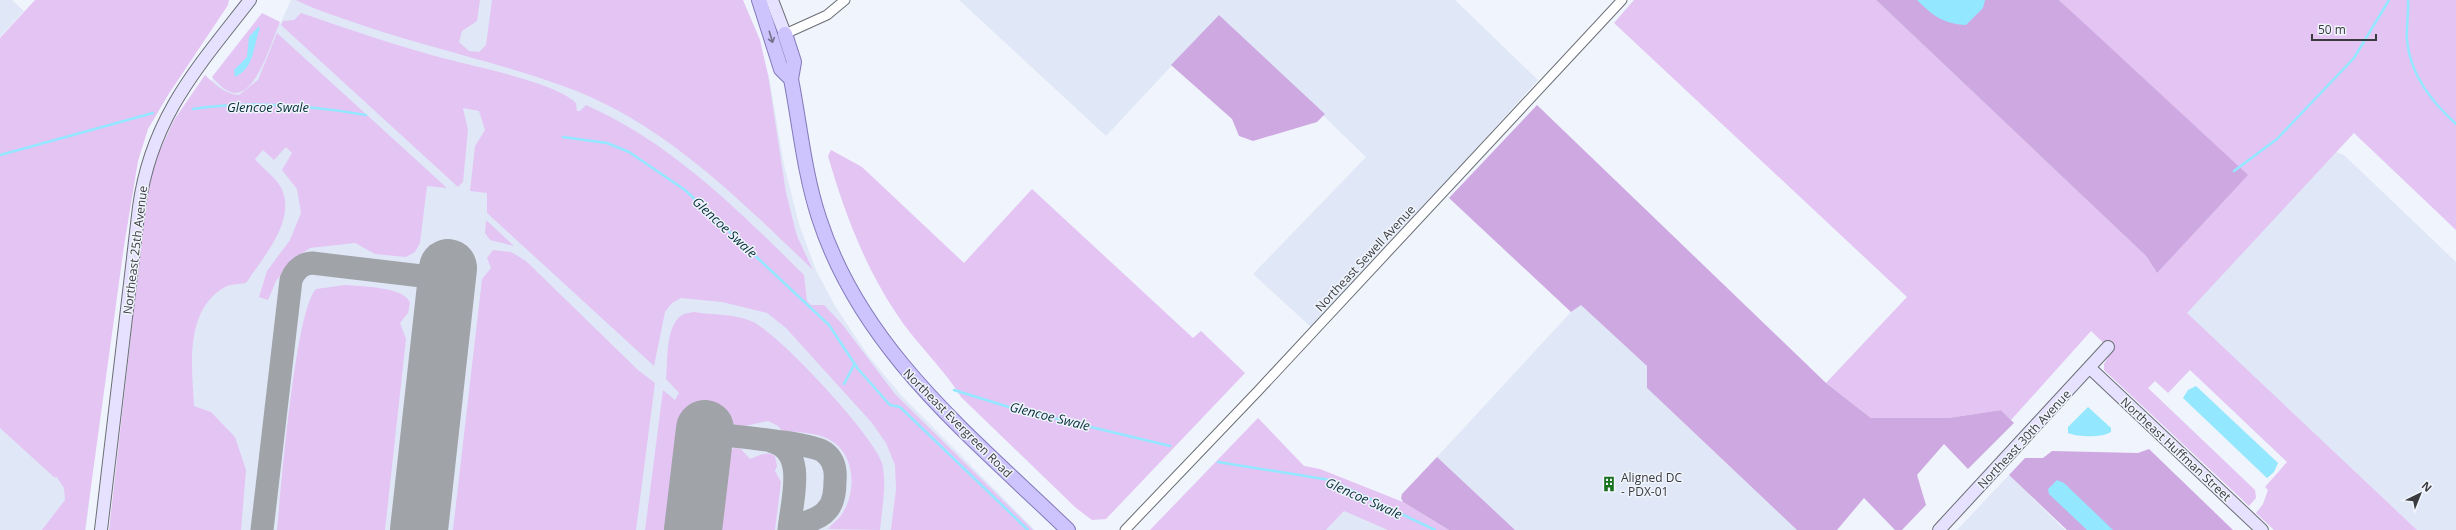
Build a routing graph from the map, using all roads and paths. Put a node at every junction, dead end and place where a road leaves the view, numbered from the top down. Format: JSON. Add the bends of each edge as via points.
{"nodes":[{"id":1,"x":250,"y":0,"type":"edge"},
{"id":2,"x":759,"y":0,"type":"edge"},
{"id":3,"x":772,"y":0,"type":"edge"},
{"id":4,"x":845,"y":0,"type":"edge"},
{"id":5,"x":1622,"y":0,"type":"edge"},
{"id":6,"x":785,"y":34,"type":"junction"},
{"id":7,"x":791,"y":79,"type":"junction"},
{"id":8,"x":2108,"y":347,"type":"dead end"},
{"id":9,"x":2090,"y":368,"type":"junction"},
{"id":10,"x":101,"y":530,"type":"edge"},
{"id":11,"x":1068,"y":530,"type":"edge"},
{"id":12,"x":1125,"y":530,"type":"edge"},
{"id":13,"x":1939,"y":530,"type":"edge"},
{"id":14,"x":2262,"y":530,"type":"edge"}],
"edges":[{"from":1,"to":10,"type":"main road","name":"Northeast 25th Avenue","via":[[174,102],[149,159],[139,207]]},
{"from":2,"to":7,"type":"main road","name":"Northeast Evergreen Road","one_way":true,"via":[[781,69]]},
{"from":3,"to":6,"type":"main road","name":"Northeast Evergreen Road"},
{"from":4,"to":6,"type":"street","via":[[827,15]]},
{"from":5,"to":12,"type":"street","name":"Northeast Sewell Avenue"},
{"from":6,"to":7,"type":"main road","name":"Northeast Evergreen Road","via":[[794,62]]},
{"from":7,"to":11,"type":"main road","name":"Northeast Evergreen Road","via":[[806,172],[814,203],[836,262],[859,305],[885,345],[918,384]]},
{"from":8,"to":9,"type":"main road","name":"Northeast 30th Avenue"},
{"from":9,"to":13,"type":"main road","name":"Northeast 30th Avenue"},
{"from":9,"to":14,"type":"main road","name":"Northeast Huffman Street"}]}
